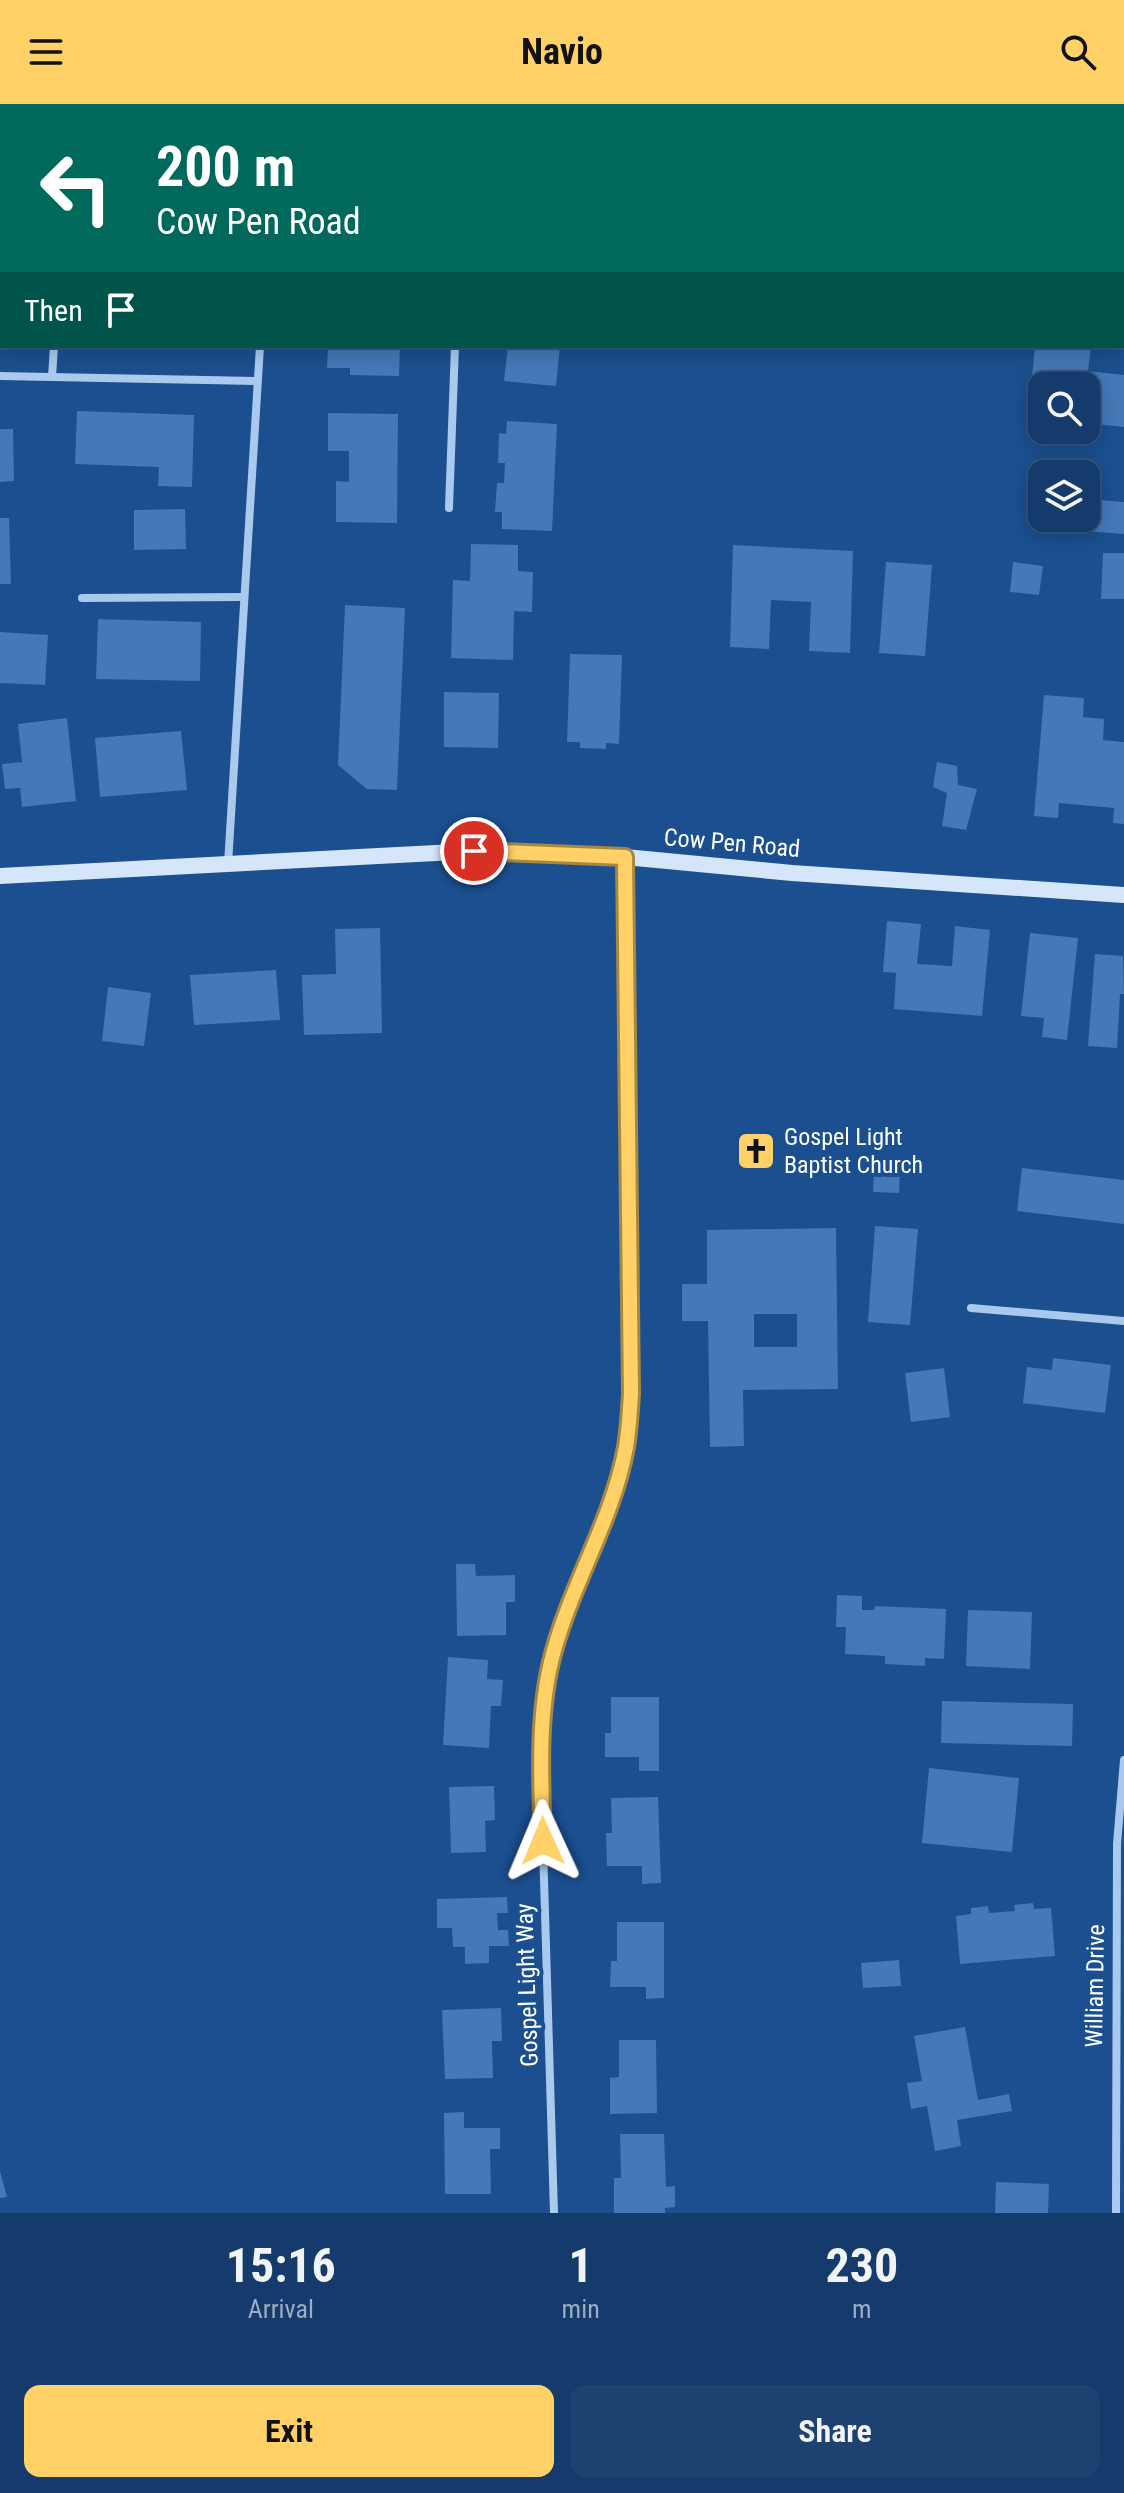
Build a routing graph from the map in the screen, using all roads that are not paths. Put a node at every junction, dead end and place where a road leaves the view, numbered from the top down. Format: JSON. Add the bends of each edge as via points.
{"nodes":[{"id":1,"x":54,"y":348,"type":"edge"},
{"id":2,"x":260,"y":348,"type":"edge"},
{"id":3,"x":455,"y":348,"type":"edge"},
{"id":4,"x":0,"y":376,"type":"edge"},
{"id":5,"x":52,"y":377,"type":"junction"},
{"id":6,"x":257,"y":381,"type":"junction"},
{"id":7,"x":449,"y":508,"type":"dead end"},
{"id":8,"x":244,"y":597,"type":"junction"},
{"id":9,"x":82,"y":598,"type":"dead end"},
{"id":10,"x":625,"y":857,"type":"junction"},
{"id":11,"x":228,"y":864,"type":"junction"},
{"id":12,"x":0,"y":876,"type":"edge"},
{"id":13,"x":1124,"y":895,"type":"edge"},
{"id":14,"x":971,"y":1308,"type":"dead end"},
{"id":15,"x":1124,"y":1321,"type":"edge"},
{"id":16,"x":1124,"y":1760,"type":"edge"},
{"id":17,"x":554,"y":2213,"type":"edge"},
{"id":18,"x":1116,"y":2213,"type":"edge"}],
"edges":[{"from":1,"to":5,"type":"street"},
{"from":2,"to":6,"type":"street"},
{"from":3,"to":7,"type":"street"},
{"from":4,"to":5,"type":"street"},
{"from":5,"to":6,"type":"street"},
{"from":6,"to":8,"type":"street"},
{"from":8,"to":9,"type":"street"},
{"from":8,"to":11,"type":"street"},
{"from":10,"to":11,"type":"main road","name":"Cow Pen Road","via":[[474,851]]},
{"from":10,"to":13,"type":"main road","name":"Cow Pen Road"},
{"from":10,"to":17,"type":"street","name":"Gospel Light Way","via":[[631,1380],[626,1448],[553,1653],[543,1717]]},
{"from":11,"to":12,"type":"main road","name":"Cow Pen Road"},
{"from":14,"to":15,"type":"street"},
{"from":16,"to":18,"type":"street","name":"William Drive","via":[[1117,1876]]}]}
